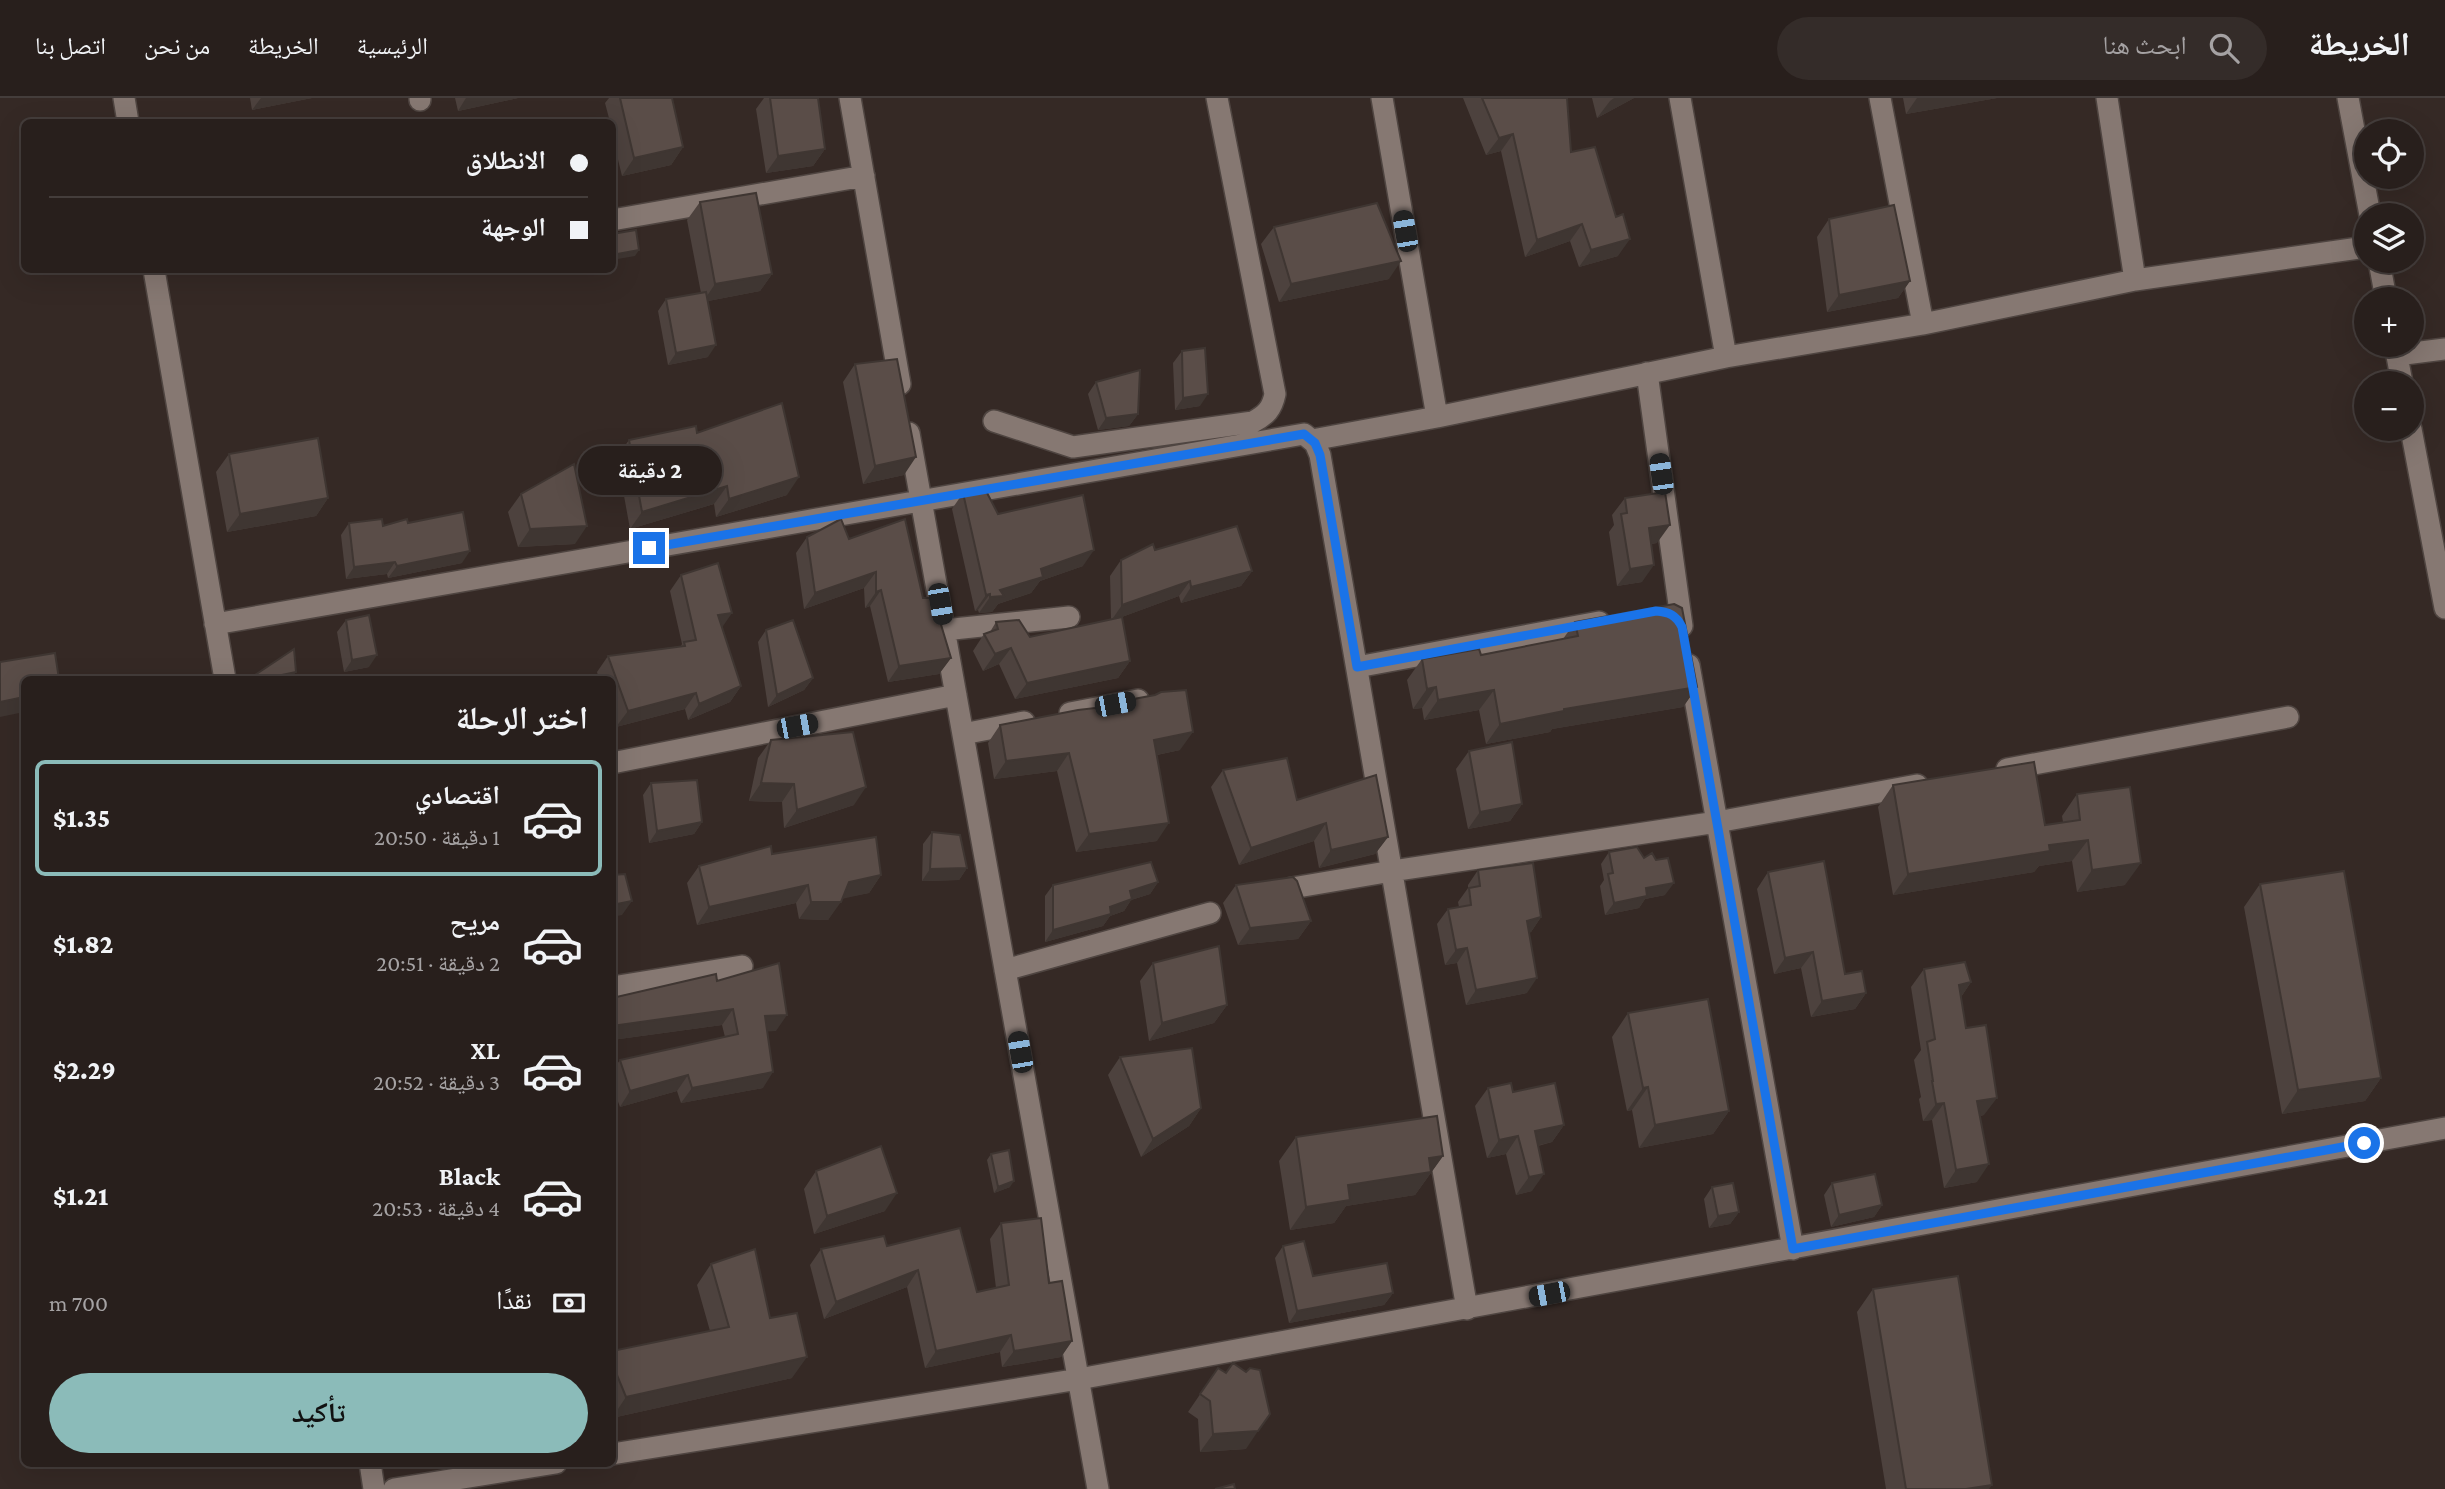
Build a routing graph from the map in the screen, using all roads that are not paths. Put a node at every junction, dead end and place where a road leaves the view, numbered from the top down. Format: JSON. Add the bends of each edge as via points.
{"nodes":[{"id":1,"x":124,"y":98,"type":"edge"},
{"id":2,"x":850,"y":98,"type":"edge"},
{"id":3,"x":1217,"y":98,"type":"edge"},
{"id":4,"x":1382,"y":98,"type":"edge"},
{"id":5,"x":1679,"y":98,"type":"edge"},
{"id":6,"x":1880,"y":98,"type":"edge"},
{"id":7,"x":2107,"y":98,"type":"edge"},
{"id":8,"x":2348,"y":98,"type":"edge"},
{"id":9,"x":128,"y":119,"type":"edge"},
{"id":10,"x":864,"y":176,"type":"junction"},
{"id":11,"x":2368,"y":203,"type":"edge"},
{"id":12,"x":616,"y":219,"type":"edge"},
{"id":13,"x":2354,"y":249,"type":"edge"},
{"id":14,"x":155,"y":273,"type":"edge"},
{"id":15,"x":2135,"y":281,"type":"junction"},
{"id":16,"x":1923,"y":324,"type":"junction"},
{"id":17,"x":2424,"y":349,"type":"edge"},
{"id":18,"x":2445,"y":349,"type":"edge"},
{"id":19,"x":1726,"y":357,"type":"junction"},
{"id":20,"x":1647,"y":373,"type":"junction"},
{"id":21,"x":1437,"y":417,"type":"junction"},
{"id":22,"x":994,"y":421,"type":"dead end"},
{"id":23,"x":1312,"y":440,"type":"junction"},
{"id":24,"x":2413,"y":441,"type":"edge"},
{"id":25,"x":921,"y":500,"type":"junction"},
{"id":26,"x":2445,"y":608,"type":"edge"},
{"id":27,"x":1656,"y":611,"type":"edge"},
{"id":28,"x":1069,"y":617,"type":"dead end"},
{"id":29,"x":1615,"y":619,"type":"edge"},
{"id":30,"x":215,"y":624,"type":"junction"},
{"id":31,"x":1682,"y":626,"type":"junction"},
{"id":32,"x":944,"y":630,"type":"junction"},
{"id":33,"x":1357,"y":667,"type":"junction"},
{"id":34,"x":224,"y":676,"type":"edge"},
{"id":35,"x":956,"y":695,"type":"junction"},
{"id":36,"x":1140,"y":699,"type":"edge"},
{"id":37,"x":2288,"y":717,"type":"dead end"},
{"id":38,"x":963,"y":734,"type":"junction"},
{"id":39,"x":616,"y":762,"type":"edge"},
{"id":40,"x":1989,"y":772,"type":"edge"},
{"id":41,"x":1934,"y":782,"type":"edge"},
{"id":42,"x":1717,"y":822,"type":"junction"},
{"id":43,"x":1392,"y":871,"type":"junction"},
{"id":44,"x":1292,"y":888,"type":"edge"},
{"id":45,"x":1210,"y":913,"type":"dead end"},
{"id":46,"x":742,"y":966,"type":"dead end"},
{"id":47,"x":1005,"y":970,"type":"junction"},
{"id":48,"x":616,"y":986,"type":"edge"},
{"id":49,"x":2445,"y":1128,"type":"edge"},
{"id":50,"x":1793,"y":1249,"type":"junction"},
{"id":51,"x":1467,"y":1309,"type":"junction"},
{"id":52,"x":1079,"y":1379,"type":"junction"},
{"id":53,"x":616,"y":1453,"type":"edge"},
{"id":54,"x":371,"y":1467,"type":"edge"},
{"id":55,"x":531,"y":1467,"type":"edge"},
{"id":56,"x":374,"y":1489,"type":"edge"},
{"id":57,"x":394,"y":1489,"type":"edge"},
{"id":58,"x":1098,"y":1489,"type":"edge"}],
"edges":[{"from":1,"to":9,"type":"street"},
{"from":2,"to":10,"type":"street"},
{"from":3,"to":22,"type":"street","via":[[1275,394],[1265,416],[1253,422],[1073,447]]},
{"from":4,"to":21,"type":"street"},
{"from":5,"to":19,"type":"street"},
{"from":6,"to":16,"type":"street"},
{"from":7,"to":15,"type":"street"},
{"from":8,"to":11,"type":"street"},
{"from":10,"to":12,"type":"street"},
{"from":10,"to":25,"type":"street"},
{"from":13,"to":15,"type":"street"},
{"from":14,"to":30,"type":"street"},
{"from":15,"to":16,"type":"street"},
{"from":16,"to":19,"type":"street"},
{"from":17,"to":18,"type":"street"},
{"from":19,"to":20,"type":"street"},
{"from":20,"to":21,"type":"street"},
{"from":20,"to":31,"type":"street"},
{"from":21,"to":23,"type":"street"},
{"from":23,"to":25,"type":"street","via":[[1304,434],[1289,435]]},
{"from":23,"to":33,"type":"street","via":[[1320,455]]},
{"from":24,"to":26,"type":"street"},
{"from":25,"to":30,"type":"street"},
{"from":25,"to":32,"type":"street"},
{"from":27,"to":31,"type":"street","via":[[1669,612]]},
{"from":28,"to":32,"type":"street"},
{"from":29,"to":33,"type":"street"},
{"from":30,"to":34,"type":"street"},
{"from":31,"to":42,"type":"street"},
{"from":32,"to":35,"type":"street"},
{"from":33,"to":43,"type":"street"},
{"from":35,"to":38,"type":"street"},
{"from":35,"to":39,"type":"street"},
{"from":36,"to":38,"type":"street"},
{"from":37,"to":40,"type":"street"},
{"from":38,"to":47,"type":"street"},
{"from":41,"to":42,"type":"street"},
{"from":42,"to":43,"type":"street"},
{"from":42,"to":50,"type":"street"},
{"from":43,"to":44,"type":"street"},
{"from":43,"to":51,"type":"street"},
{"from":45,"to":47,"type":"street"},
{"from":46,"to":48,"type":"street"},
{"from":47,"to":52,"type":"street"},
{"from":49,"to":50,"type":"street"},
{"from":50,"to":51,"type":"street"},
{"from":51,"to":52,"type":"street"},
{"from":52,"to":53,"type":"street"},
{"from":52,"to":58,"type":"street"},
{"from":54,"to":56,"type":"street"},
{"from":55,"to":57,"type":"street"}]}
